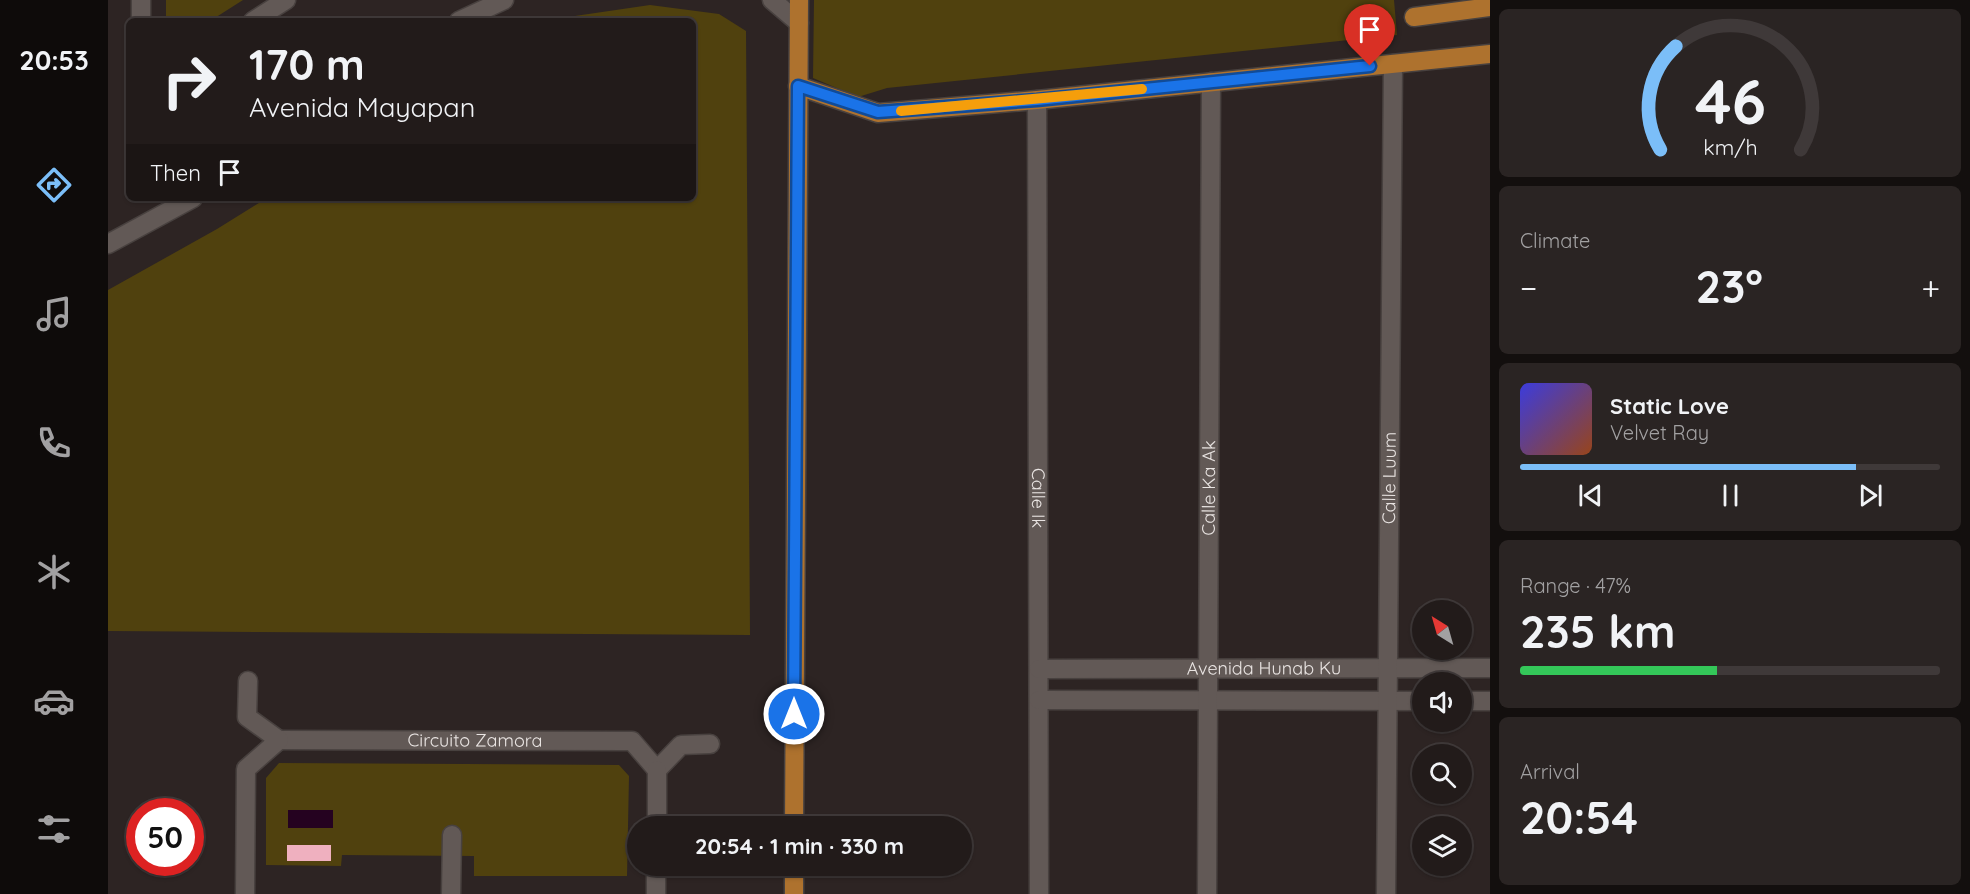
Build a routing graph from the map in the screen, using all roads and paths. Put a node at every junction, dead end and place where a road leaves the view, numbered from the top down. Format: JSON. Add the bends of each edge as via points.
{"nodes":[{"id":1,"x":141,"y":0,"type":"edge"},
{"id":2,"x":286,"y":0,"type":"edge"},
{"id":3,"x":504,"y":0,"type":"edge"},
{"id":4,"x":772,"y":0,"type":"edge"},
{"id":5,"x":799,"y":0,"type":"edge"},
{"id":6,"x":1490,"y":7,"type":"edge"},
{"id":7,"x":1414,"y":17,"type":"dead end"},
{"id":8,"x":141,"y":18,"type":"edge"},
{"id":9,"x":259,"y":18,"type":"edge"},
{"id":10,"x":465,"y":18,"type":"edge"},
{"id":11,"x":799,"y":22,"type":"junction"},
{"id":12,"x":1490,"y":54,"type":"edge"},
{"id":13,"x":1393,"y":64,"type":"junction"},
{"id":14,"x":1211,"y":82,"type":"junction"},
{"id":15,"x":798,"y":86,"type":"junction"},
{"id":16,"x":1037,"y":100,"type":"junction"},
{"id":17,"x":187,"y":201,"type":"edge"},
{"id":18,"x":108,"y":244,"type":"edge"},
{"id":19,"x":1388,"y":668,"type":"junction"},
{"id":20,"x":1490,"y":668,"type":"edge"},
{"id":21,"x":1039,"y":669,"type":"junction"},
{"id":22,"x":1208,"y":669,"type":"junction"},
{"id":23,"x":248,"y":681,"type":"dead end"},
{"id":24,"x":1039,"y":700,"type":"junction"},
{"id":25,"x":1208,"y":701,"type":"junction"},
{"id":26,"x":1387,"y":701,"type":"junction"},
{"id":27,"x":1412,"y":701,"type":"edge"},
{"id":28,"x":1472,"y":701,"type":"edge"},
{"id":29,"x":1490,"y":701,"type":"edge"},
{"id":30,"x":279,"y":740,"type":"junction"},
{"id":31,"x":710,"y":744,"type":"dead end"},
{"id":32,"x":657,"y":770,"type":"junction"},
{"id":33,"x":657,"y":816,"type":"edge"},
{"id":34,"x":794,"y":816,"type":"edge"},
{"id":35,"x":452,"y":835,"type":"dead end"},
{"id":36,"x":656,"y":876,"type":"edge"},
{"id":37,"x":794,"y":876,"type":"edge"},
{"id":38,"x":245,"y":894,"type":"edge"},
{"id":39,"x":451,"y":894,"type":"edge"},
{"id":40,"x":656,"y":894,"type":"edge"},
{"id":41,"x":794,"y":894,"type":"edge"},
{"id":42,"x":1039,"y":894,"type":"edge"},
{"id":43,"x":1207,"y":894,"type":"edge"},
{"id":44,"x":1386,"y":894,"type":"edge"}],
"edges":[{"from":1,"to":8,"type":"street"},
{"from":2,"to":9,"type":"street"},
{"from":3,"to":10,"type":"street"},
{"from":4,"to":11,"type":"street"},
{"from":5,"to":11,"type":"main road"},
{"from":6,"to":7,"type":"main road"},
{"from":11,"to":15,"type":"main road"},
{"from":12,"to":13,"type":"main road"},
{"from":13,"to":14,"type":"main road"},
{"from":13,"to":19,"type":"street","name":"Calle Luum"},
{"from":14,"to":16,"type":"main road"},
{"from":14,"to":22,"type":"street","name":"Calle Ka Ak"},
{"from":15,"to":16,"type":"main road","via":[[878,112]]},
{"from":15,"to":34,"type":"main road"},
{"from":16,"to":21,"type":"street","name":"Calle Ik"},
{"from":17,"to":18,"type":"street"},
{"from":19,"to":20,"type":"street","name":"Avenida Hunab Ku"},
{"from":19,"to":22,"type":"street","name":"Avenida Hunab Ku"},
{"from":19,"to":26,"type":"street","name":"Calle Luum"},
{"from":21,"to":22,"type":"street","name":"Avenida Hunab Ku"},
{"from":21,"to":24,"type":"street","name":"Calle Ik"},
{"from":22,"to":25,"type":"street","name":"Calle Ka Ak"},
{"from":23,"to":30,"type":"street","via":[[247,717]]},
{"from":24,"to":25,"type":"street","name":"Avenida Hunab Ku"},
{"from":24,"to":42,"type":"street","name":"Calle Ik"},
{"from":25,"to":26,"type":"street","name":"Avenida Hunab Ku"},
{"from":25,"to":43,"type":"street","name":"Calle Ka Ak"},
{"from":26,"to":27,"type":"street","name":"Avenida Hunab Ku"},
{"from":26,"to":44,"type":"street","name":"Calle Luum"},
{"from":28,"to":29,"type":"street"},
{"from":30,"to":32,"type":"street","name":"Circuito Zamora","via":[[632,741]]},
{"from":30,"to":38,"type":"street","via":[[246,769]]},
{"from":31,"to":32,"type":"street","via":[[681,745]]},
{"from":32,"to":33,"type":"street"},
{"from":35,"to":39,"type":"street"},
{"from":36,"to":40,"type":"street"},
{"from":37,"to":41,"type":"main road"}]}
